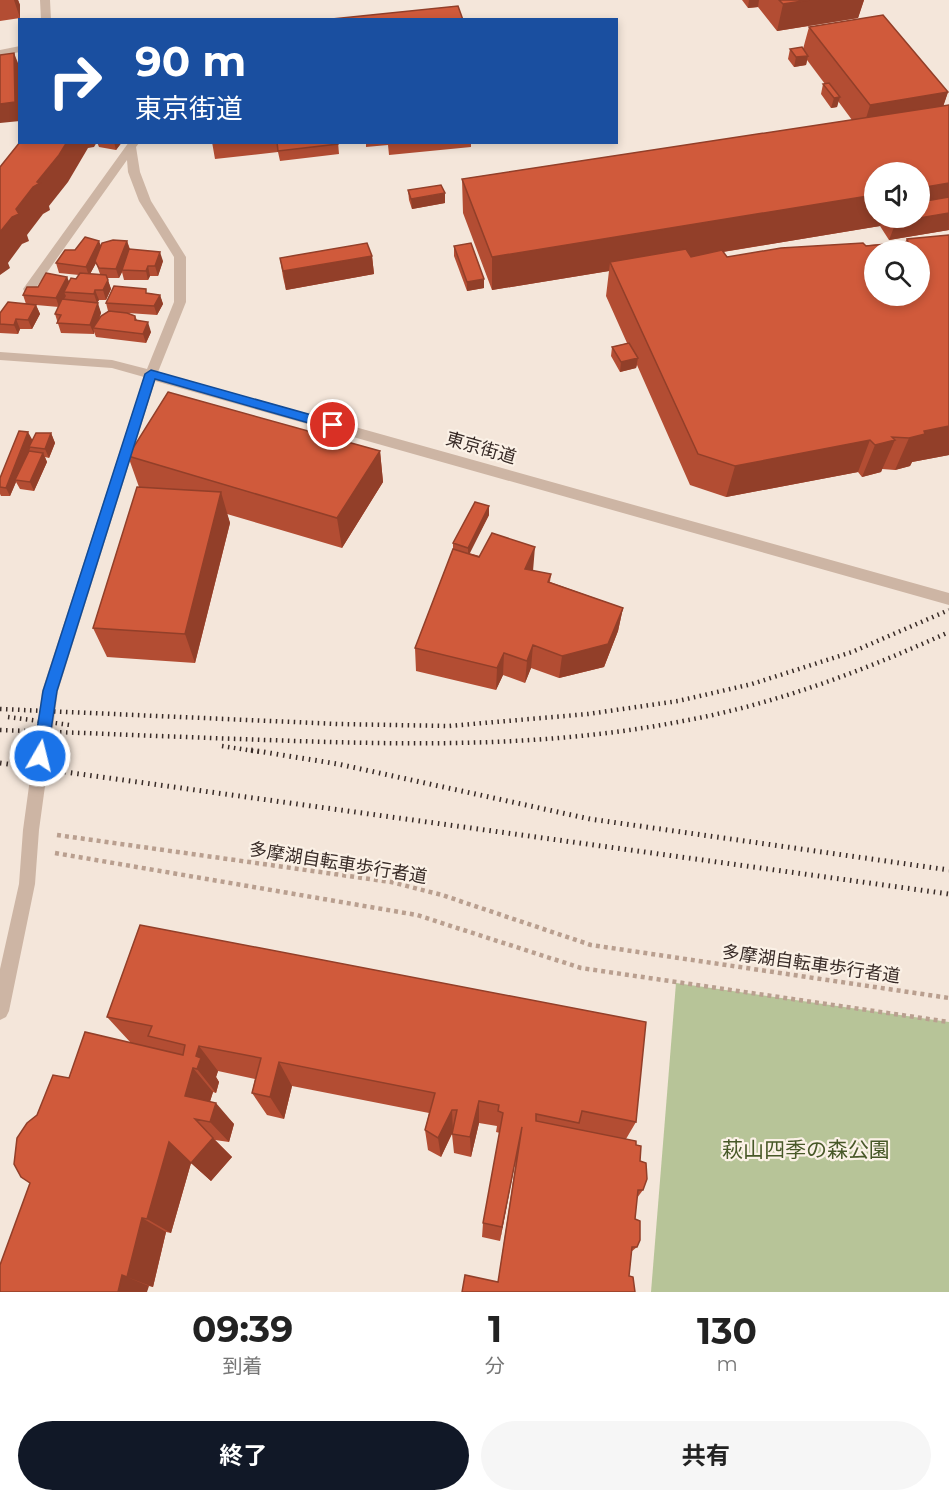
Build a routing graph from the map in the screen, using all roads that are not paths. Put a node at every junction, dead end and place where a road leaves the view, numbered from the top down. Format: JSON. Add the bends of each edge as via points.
{"nodes":[{"id":1,"x":45,"y":0,"type":"edge"},
{"id":2,"x":46,"y":18,"type":"edge"},
{"id":3,"x":18,"y":49,"type":"edge"},
{"id":4,"x":0,"y":53,"type":"edge"},
{"id":5,"x":133,"y":145,"type":"edge"},
{"id":6,"x":29,"y":289,"type":"edge"},
{"id":7,"x":0,"y":356,"type":"edge"},
{"id":8,"x":151,"y":374,"type":"junction"},
{"id":9,"x":949,"y":599,"type":"edge"},
{"id":10,"x":0,"y":1011,"type":"edge"}],
"edges":[{"from":1,"to":2,"type":"street"},
{"from":3,"to":4,"type":"street"},
{"from":5,"to":6,"type":"street"},
{"from":5,"to":8,"type":"street","via":[[134,172],[145,201],[180,257],[180,302]]},
{"from":7,"to":8,"type":"street","name":"東京街道","via":[[112,364]]},
{"from":8,"to":9,"type":"street","name":"東京街道"},
{"from":8,"to":10,"type":"street","via":[[50,691],[27,884]]}]}
